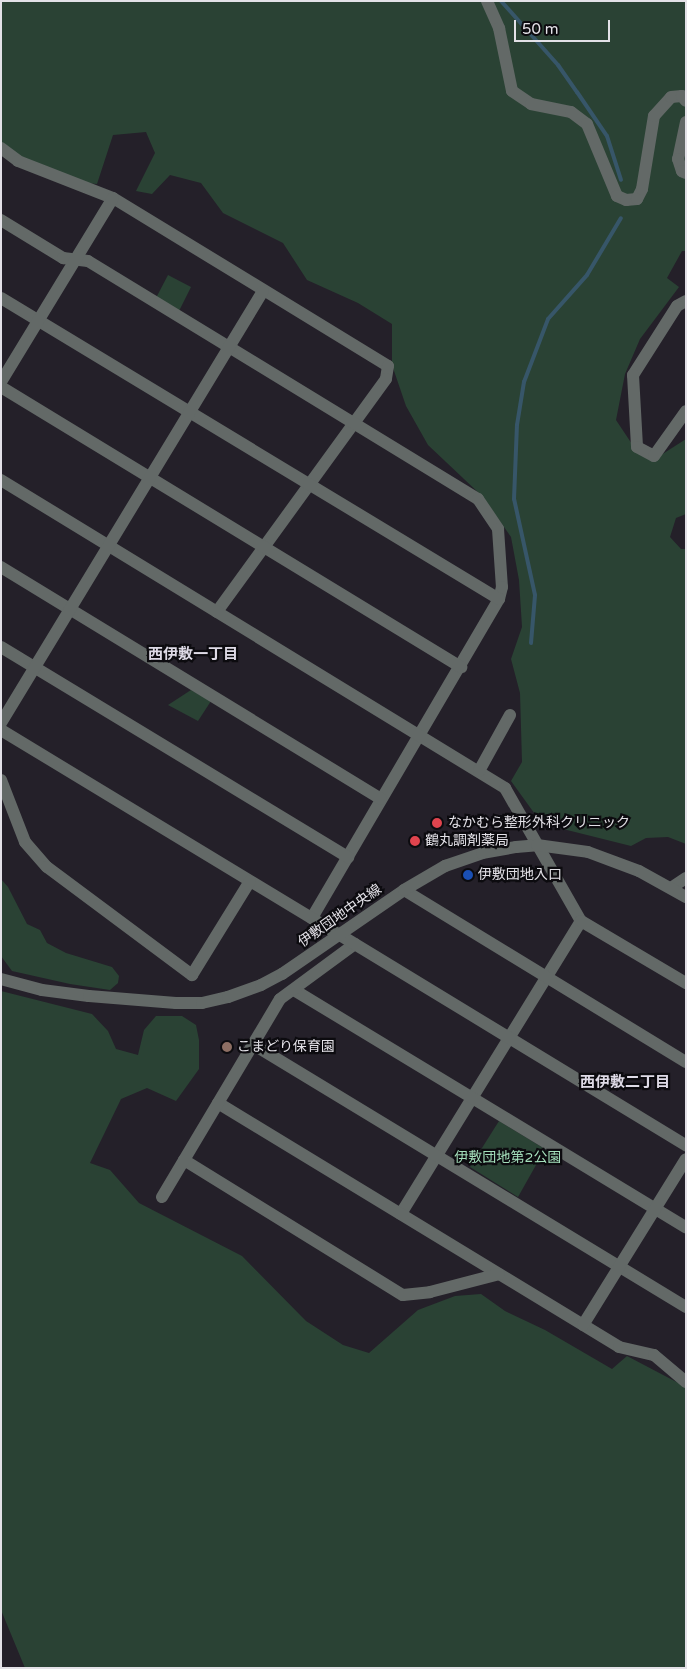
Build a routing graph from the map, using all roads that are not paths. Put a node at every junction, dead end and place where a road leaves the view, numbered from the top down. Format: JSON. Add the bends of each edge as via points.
{"nodes":[{"id":1,"x":487,"y":1,"type":"edge"},
{"id":2,"x":686,"y":101,"type":"edge"},
{"id":3,"x":686,"y":122,"type":"edge"},
{"id":4,"x":1,"y":148,"type":"edge"},
{"id":5,"x":686,"y":173,"type":"edge"},
{"id":6,"x":113,"y":198,"type":"junction"},
{"id":7,"x":1,"y":220,"type":"edge"},
{"id":8,"x":76,"y":260,"type":"junction"},
{"id":9,"x":263,"y":291,"type":"junction"},
{"id":10,"x":1,"y":298,"type":"edge"},
{"id":11,"x":686,"y":301,"type":"edge"},
{"id":12,"x":38,"y":320,"type":"junction"},
{"id":13,"x":228,"y":348,"type":"junction"},
{"id":14,"x":1,"y":382,"type":"edge"},
{"id":15,"x":1,"y":387,"type":"edge"},
{"id":16,"x":686,"y":411,"type":"edge"},
{"id":17,"x":190,"y":412,"type":"junction"},
{"id":18,"x":354,"y":424,"type":"junction"},
{"id":19,"x":686,"y":429,"type":"edge"},
{"id":20,"x":665,"y":440,"type":"junction"},
{"id":21,"x":149,"y":479,"type":"junction"},
{"id":22,"x":1,"y":480,"type":"edge"},
{"id":23,"x":309,"y":486,"type":"junction"},
{"id":24,"x":108,"y":546,"type":"junction"},
{"id":25,"x":264,"y":547,"type":"junction"},
{"id":26,"x":1,"y":567,"type":"edge"},
{"id":27,"x":499,"y":599,"type":"junction"},
{"id":28,"x":70,"y":609,"type":"junction"},
{"id":29,"x":217,"y":612,"type":"junction"},
{"id":30,"x":1,"y":647,"type":"edge"},
{"id":31,"x":34,"y":667,"type":"junction"},
{"id":32,"x":460,"y":667,"type":"junction"},
{"id":33,"x":510,"y":715,"type":"dead end"},
{"id":34,"x":1,"y":723,"type":"edge"},
{"id":35,"x":1,"y":730,"type":"edge"},
{"id":36,"x":420,"y":736,"type":"junction"},
{"id":37,"x":479,"y":772,"type":"junction"},
{"id":38,"x":1,"y":780,"type":"edge"},
{"id":39,"x":381,"y":799,"type":"junction"},
{"id":40,"x":537,"y":845,"type":"junction"},
{"id":41,"x":348,"y":857,"type":"junction"},
{"id":42,"x":686,"y":878,"type":"edge"},
{"id":43,"x":250,"y":881,"type":"junction"},
{"id":44,"x":671,"y":888,"type":"junction"},
{"id":45,"x":404,"y":890,"type":"junction"},
{"id":46,"x":686,"y":897,"type":"edge"},
{"id":47,"x":312,"y":918,"type":"junction"},
{"id":48,"x":581,"y":921,"type":"junction"},
{"id":49,"x":340,"y":935,"type":"junction"},
{"id":50,"x":355,"y":944,"type":"junction"},
{"id":51,"x":546,"y":978,"type":"junction"},
{"id":52,"x":1,"y":979,"type":"edge"},
{"id":53,"x":686,"y":984,"type":"edge"},
{"id":54,"x":294,"y":990,"type":"junction"},
{"id":55,"x":508,"y":1038,"type":"junction"},
{"id":56,"x":254,"y":1044,"type":"junction"},
{"id":57,"x":686,"y":1062,"type":"edge"},
{"id":58,"x":472,"y":1098,"type":"junction"},
{"id":59,"x":218,"y":1103,"type":"junction"},
{"id":60,"x":686,"y":1144,"type":"edge"},
{"id":61,"x":436,"y":1156,"type":"junction"},
{"id":62,"x":686,"y":1159,"type":"edge"},
{"id":63,"x":184,"y":1160,"type":"junction"},
{"id":64,"x":162,"y":1197,"type":"dead end"},
{"id":65,"x":655,"y":1209,"type":"junction"},
{"id":66,"x":401,"y":1214,"type":"junction"},
{"id":67,"x":686,"y":1228,"type":"edge"},
{"id":68,"x":619,"y":1267,"type":"junction"},
{"id":69,"x":499,"y":1274,"type":"junction"},
{"id":70,"x":686,"y":1307,"type":"edge"},
{"id":71,"x":583,"y":1325,"type":"junction"},
{"id":72,"x":686,"y":1382,"type":"edge"}],
"edges":[{"from":1,"to":2,"type":"street","via":[[499,28],[512,91],[531,104],[571,112],[587,124],[617,196],[626,200],[637,199],[642,189],[654,116],[671,97],[682,96]]},
{"from":3,"to":5,"type":"street","via":[[678,159]]},
{"from":4,"to":6,"type":"street","via":[[18,161]]},
{"from":6,"to":8,"type":"street"},
{"from":6,"to":9,"type":"street"},
{"from":7,"to":8,"type":"street","via":[[64,258]]},
{"from":8,"to":12,"type":"street"},
{"from":8,"to":13,"type":"street","via":[[88,261]]},
{"from":9,"to":13,"type":"street"},
{"from":9,"to":18,"type":"street","via":[[388,366],[386,380]]},
{"from":10,"to":12,"type":"street"},
{"from":11,"to":20,"type":"street","via":[[677,306],[633,376],[637,447],[654,456]]},
{"from":12,"to":14,"type":"street"},
{"from":12,"to":17,"type":"street"},
{"from":13,"to":17,"type":"street"},
{"from":13,"to":18,"type":"street"},
{"from":15,"to":21,"type":"street"},
{"from":16,"to":20,"type":"street"},
{"from":17,"to":21,"type":"street"},
{"from":17,"to":23,"type":"street"},
{"from":18,"to":23,"type":"street"},
{"from":18,"to":27,"type":"street","via":[[478,499],[498,529],[502,587]]},
{"from":19,"to":20,"type":"street"},
{"from":21,"to":24,"type":"street"},
{"from":21,"to":25,"type":"street"},
{"from":22,"to":24,"type":"street"},
{"from":23,"to":25,"type":"street"},
{"from":23,"to":27,"type":"street"},
{"from":24,"to":28,"type":"street"},
{"from":24,"to":29,"type":"street"},
{"from":25,"to":29,"type":"street"},
{"from":25,"to":32,"type":"street"},
{"from":26,"to":28,"type":"street"},
{"from":27,"to":32,"type":"street"},
{"from":28,"to":31,"type":"street"},
{"from":28,"to":39,"type":"street"},
{"from":29,"to":36,"type":"street"},
{"from":30,"to":31,"type":"street"},
{"from":31,"to":34,"type":"street"},
{"from":31,"to":41,"type":"street"},
{"from":32,"to":36,"type":"street"},
{"from":33,"to":37,"type":"street"},
{"from":35,"to":43,"type":"street"},
{"from":36,"to":37,"type":"street"},
{"from":36,"to":39,"type":"street"},
{"from":37,"to":40,"type":"street","via":[[506,788]]},
{"from":38,"to":43,"type":"street","via":[[25,842],[47,867],[192,975]]},
{"from":39,"to":41,"type":"street"},
{"from":40,"to":44,"type":"street","name":"伊敷団地中央線","via":[[588,852],[614,860]]},
{"from":40,"to":45,"type":"street","name":"伊敷団地中央線","via":[[482,853],[445,866]]},
{"from":40,"to":48,"type":"street"},
{"from":41,"to":47,"type":"street"},
{"from":42,"to":44,"type":"street"},
{"from":43,"to":47,"type":"street"},
{"from":44,"to":46,"type":"street","name":"伊敷団地中央線"},
{"from":45,"to":49,"type":"street","name":"伊敷団地中央線"},
{"from":45,"to":51,"type":"street"},
{"from":47,"to":49,"type":"street"},
{"from":48,"to":51,"type":"street"},
{"from":48,"to":53,"type":"street"},
{"from":49,"to":50,"type":"street"},
{"from":49,"to":52,"type":"street","name":"伊敷団地中央線","via":[[261,985],[202,1003],[70,994]]},
{"from":50,"to":54,"type":"street"},
{"from":50,"to":55,"type":"street"},
{"from":51,"to":55,"type":"street"},
{"from":51,"to":57,"type":"street"},
{"from":54,"to":56,"type":"street","via":[[280,999]]},
{"from":54,"to":58,"type":"street"},
{"from":55,"to":58,"type":"street"},
{"from":55,"to":60,"type":"street"},
{"from":56,"to":59,"type":"street"},
{"from":56,"to":61,"type":"street"},
{"from":58,"to":61,"type":"street"},
{"from":58,"to":65,"type":"street"},
{"from":59,"to":63,"type":"street"},
{"from":59,"to":66,"type":"street"},
{"from":61,"to":66,"type":"street"},
{"from":61,"to":68,"type":"street"},
{"from":62,"to":65,"type":"street"},
{"from":63,"to":64,"type":"street"},
{"from":63,"to":69,"type":"street","via":[[403,1295],[430,1292]]},
{"from":65,"to":67,"type":"street"},
{"from":65,"to":68,"type":"street"},
{"from":66,"to":69,"type":"street"},
{"from":68,"to":70,"type":"street"},
{"from":68,"to":71,"type":"street"},
{"from":69,"to":71,"type":"street"},
{"from":71,"to":72,"type":"street","via":[[619,1347],[654,1355]]}]}
